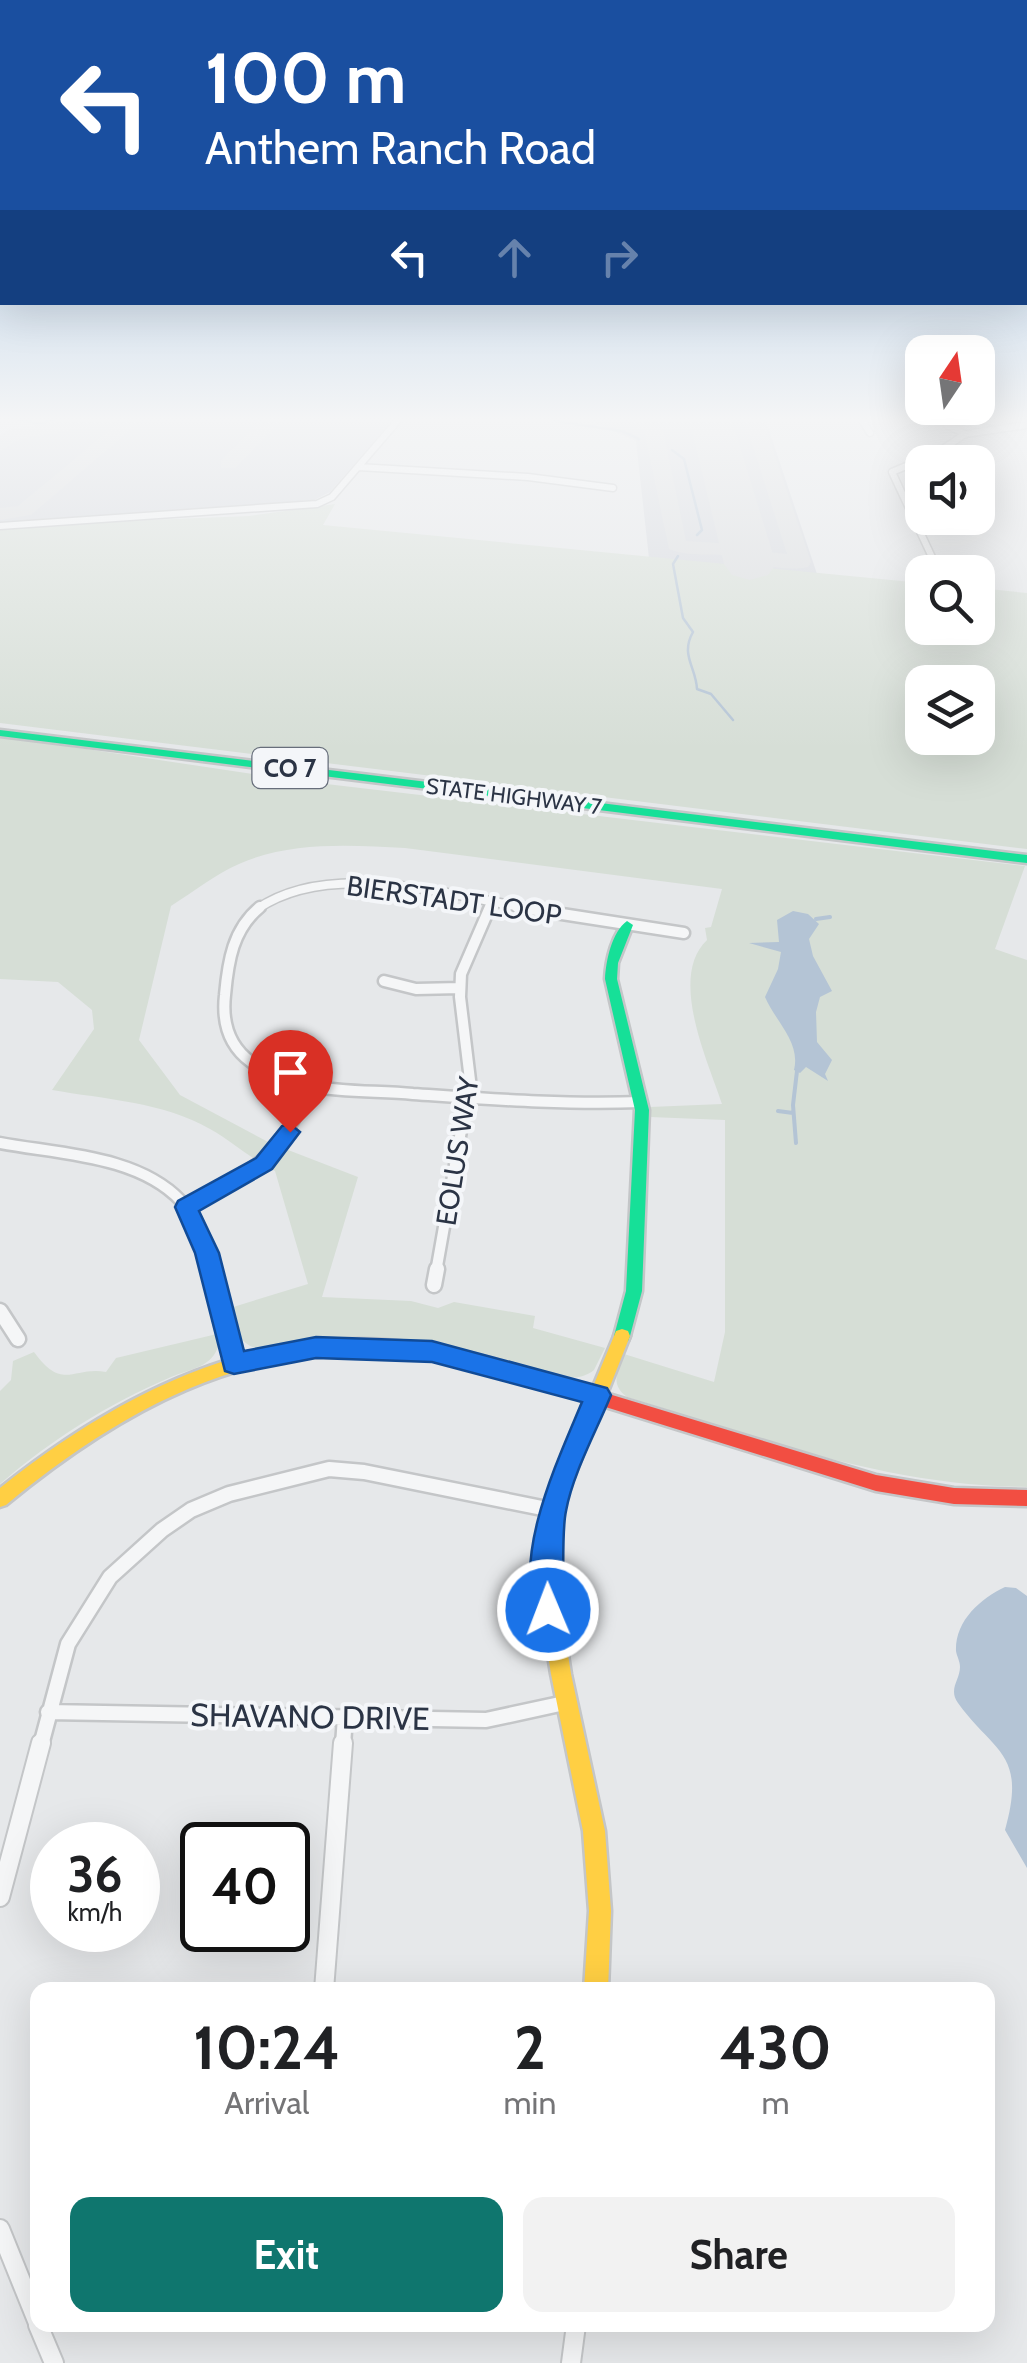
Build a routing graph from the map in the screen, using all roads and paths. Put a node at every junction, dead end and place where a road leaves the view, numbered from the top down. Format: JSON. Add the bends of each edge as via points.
{"nodes":[{"id":1,"x":918,"y":528,"type":"edge"},
{"id":2,"x":931,"y":555,"type":"edge"},
{"id":3,"x":0,"y":733,"type":"edge"},
{"id":4,"x":1027,"y":859,"type":"edge"},
{"id":5,"x":492,"y":904,"type":"junction"},
{"id":6,"x":627,"y":925,"type":"junction"},
{"id":7,"x":684,"y":933,"type":"dead end"},
{"id":8,"x":384,"y":981,"type":"dead end"},
{"id":9,"x":460,"y":988,"type":"junction"},
{"id":10,"x":312,"y":1086,"type":"junction"},
{"id":11,"x":467,"y":1098,"type":"junction"},
{"id":12,"x":641,"y":1102,"type":"junction"},
{"id":13,"x":0,"y":1143,"type":"edge"},
{"id":14,"x":186,"y":1207,"type":"junction"},
{"id":15,"x":434,"y":1285,"type":"dead end"},
{"id":16,"x":0,"y":1311,"type":"edge"},
{"id":17,"x":18,"y":1339,"type":"dead end"},
{"id":18,"x":234,"y":1363,"type":"junction"},
{"id":19,"x":598,"y":1395,"type":"junction"},
{"id":20,"x":1027,"y":1498,"type":"edge"},
{"id":21,"x":0,"y":1499,"type":"edge"},
{"id":22,"x":552,"y":1510,"type":"junction"},
{"id":23,"x":569,"y":1702,"type":"junction"},
{"id":24,"x":48,"y":1712,"type":"junction"},
{"id":25,"x":345,"y":1717,"type":"junction"},
{"id":26,"x":0,"y":1897,"type":"edge"},
{"id":27,"x":325,"y":1982,"type":"edge"},
{"id":28,"x":596,"y":1982,"type":"edge"},
{"id":29,"x":0,"y":2228,"type":"edge"},
{"id":30,"x":30,"y":2304,"type":"edge"},
{"id":31,"x":41,"y":2332,"type":"edge"},
{"id":32,"x":575,"y":2332,"type":"edge"},
{"id":33,"x":54,"y":2363,"type":"edge"},
{"id":34,"x":571,"y":2363,"type":"edge"}],
"edges":[{"from":1,"to":2,"type":"street"},
{"from":3,"to":4,"type":"street","name":"STATE HIGHWAY 7","number":"CO 7"},
{"from":5,"to":6,"type":"street","name":"BIERSTADT LOOP"},
{"from":5,"to":9,"type":"street","name":"EOLUS WAY"},
{"from":5,"to":10,"type":"street","name":"BIERSTADT LOOP","via":[[338,882],[278,896],[246,918],[223,999],[229,1038],[259,1068]]},
{"from":6,"to":7,"type":"street","name":"BIERSTADT LOOP"},
{"from":6,"to":12,"type":"street","via":[[611,978]]},
{"from":8,"to":9,"type":"street","via":[[416,989]]},
{"from":9,"to":11,"type":"street","name":"EOLUS WAY","via":[[471,1064]]},
{"from":10,"to":11,"type":"street","name":"BIERSTADT LOOP"},
{"from":10,"to":14,"type":"street","via":[[274,1154]]},
{"from":11,"to":12,"type":"street","name":"BIERSTADT LOOP"},
{"from":11,"to":15,"type":"street","name":"EOLUS WAY"},
{"from":12,"to":19,"type":"street","via":[[634,1290]]},
{"from":13,"to":14,"type":"street","via":[[119,1165],[156,1182]]},
{"from":14,"to":18,"type":"street","via":[[207,1253]]},
{"from":16,"to":17,"type":"street"},
{"from":18,"to":19,"type":"street","via":[[316,1347],[432,1351]]},
{"from":18,"to":21,"type":"street","via":[[112,1418],[34,1468]]},
{"from":19,"to":20,"type":"street","via":[[876,1483],[954,1496]]},
{"from":19,"to":22,"type":"street"},
{"from":22,"to":23,"type":"street","via":[[548,1610]]},
{"from":22,"to":24,"type":"street","via":[[329,1469],[229,1494],[162,1530],[110,1578],[68,1644]]},
{"from":23,"to":25,"type":"street","name":"SHAVANO DRIVE","via":[[486,1720]]},
{"from":23,"to":28,"type":"street","via":[[598,1873]]},
{"from":24,"to":25,"type":"street","name":"SHAVANO DRIVE"},
{"from":24,"to":26,"type":"street"},
{"from":25,"to":27,"type":"street"},
{"from":29,"to":30,"type":"street"},
{"from":31,"to":33,"type":"street"},
{"from":32,"to":34,"type":"street"}]}
